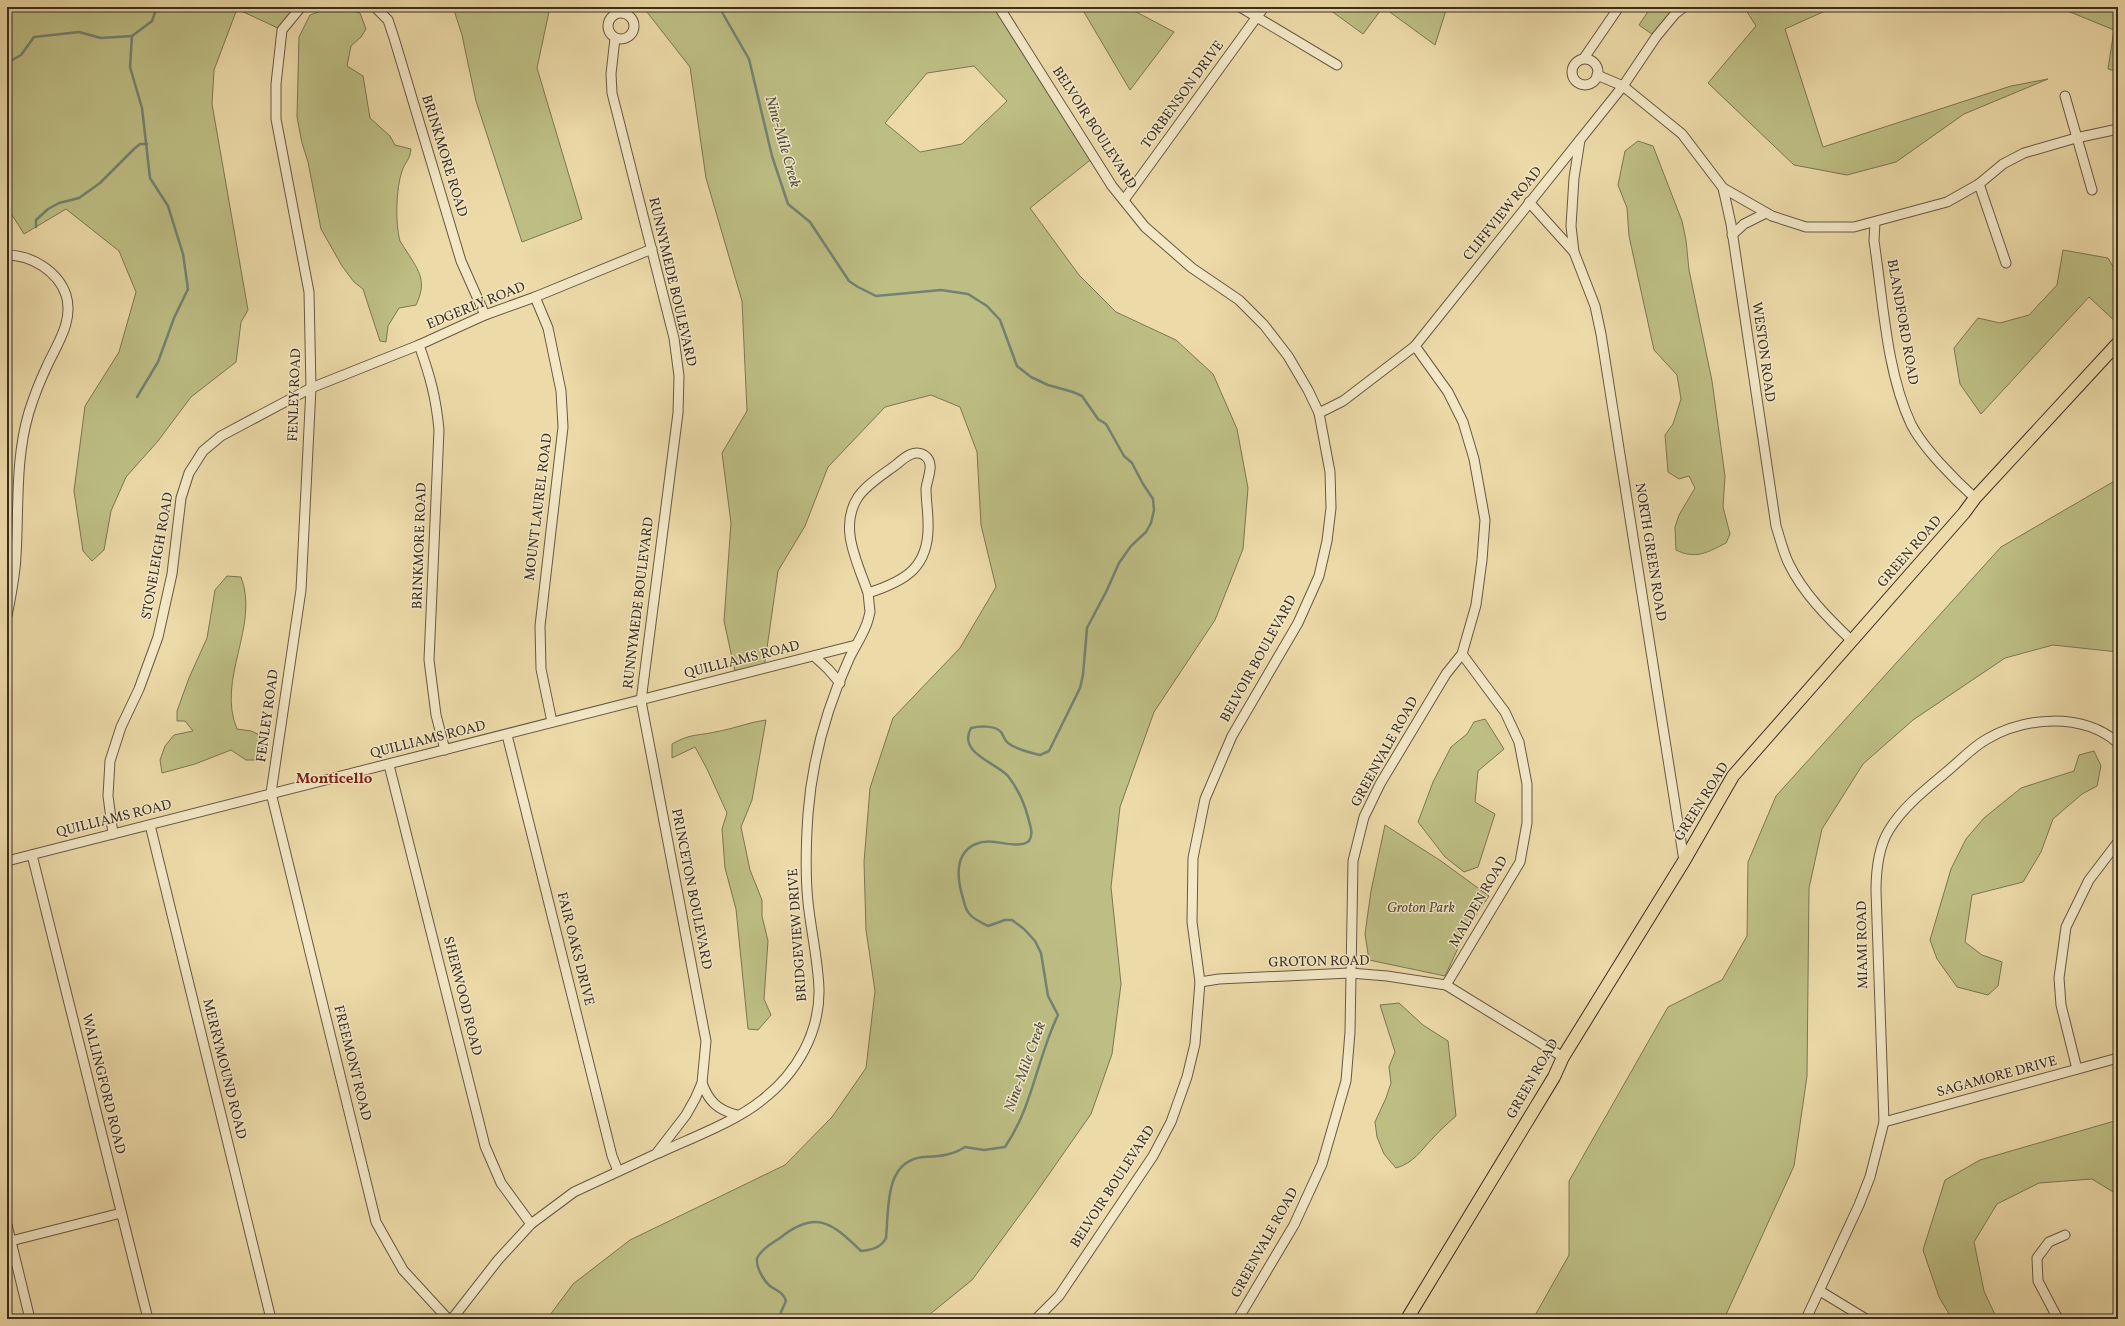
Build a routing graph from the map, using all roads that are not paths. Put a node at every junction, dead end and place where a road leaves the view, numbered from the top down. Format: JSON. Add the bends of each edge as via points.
{"nodes":[{"id":1,"x":300,"y":7,"type":"edge"},
{"id":2,"x":375,"y":7,"type":"edge"},
{"id":3,"x":999,"y":7,"type":"edge"},
{"id":4,"x":1240,"y":7,"type":"edge"},
{"id":5,"x":1264,"y":7,"type":"edge"},
{"id":6,"x":1619,"y":7,"type":"edge"},
{"id":7,"x":1684,"y":7,"type":"edge"},
{"id":8,"x":1256,"y":17,"type":"junction"},
{"id":9,"x":615,"y":38,"type":"dead end"},
{"id":10,"x":1584,"y":58,"type":"junction"},
{"id":11,"x":1337,"y":65,"type":"dead end"},
{"id":12,"x":1597,"y":75,"type":"junction"},
{"id":13,"x":1623,"y":86,"type":"junction"},
{"id":14,"x":2065,"y":96,"type":"dead end"},
{"id":15,"x":2118,"y":129,"type":"edge"},
{"id":16,"x":2076,"y":138,"type":"junction"},
{"id":17,"x":1580,"y":140,"type":"junction"},
{"id":18,"x":1979,"y":184,"type":"junction"},
{"id":19,"x":1723,"y":188,"type":"junction"},
{"id":20,"x":2092,"y":190,"type":"dead end"},
{"id":21,"x":1124,"y":200,"type":"junction"},
{"id":22,"x":1529,"y":202,"type":"junction"},
{"id":23,"x":1766,"y":212,"type":"junction"},
{"id":24,"x":1875,"y":222,"type":"junction"},
{"id":25,"x":1732,"y":235,"type":"junction"},
{"id":26,"x":652,"y":249,"type":"junction"},
{"id":27,"x":1574,"y":252,"type":"junction"},
{"id":28,"x":7,"y":255,"type":"edge"},
{"id":29,"x":2006,"y":263,"type":"dead end"},
{"id":30,"x":535,"y":297,"type":"junction"},
{"id":31,"x":485,"y":315,"type":"junction"},
{"id":32,"x":2118,"y":343,"type":"edge"},
{"id":33,"x":419,"y":345,"type":"junction"},
{"id":34,"x":1415,"y":346,"type":"junction"},
{"id":35,"x":311,"y":388,"type":"junction"},
{"id":36,"x":1319,"y":413,"type":"junction"},
{"id":37,"x":1975,"y":498,"type":"junction"},
{"id":38,"x":868,"y":593,"type":"junction"},
{"id":39,"x":7,"y":616,"type":"edge"},
{"id":40,"x":1851,"y":640,"type":"junction"},
{"id":41,"x":856,"y":645,"type":"junction"},
{"id":42,"x":1462,"y":654,"type":"junction"},
{"id":43,"x":814,"y":656,"type":"junction"},
{"id":44,"x":840,"y":683,"type":"junction"},
{"id":45,"x":641,"y":700,"type":"junction"},
{"id":46,"x":552,"y":722,"type":"junction"},
{"id":47,"x":507,"y":734,"type":"junction"},
{"id":48,"x":2118,"y":743,"type":"edge"},
{"id":49,"x":445,"y":750,"type":"junction"},
{"id":50,"x":389,"y":765,"type":"junction"},
{"id":51,"x":271,"y":793,"type":"junction"},
{"id":52,"x":150,"y":825,"type":"junction"},
{"id":53,"x":113,"y":834,"type":"junction"},
{"id":54,"x":2118,"y":842,"type":"edge"},
{"id":55,"x":32,"y":855,"type":"junction"},
{"id":56,"x":7,"y":861,"type":"edge"},
{"id":57,"x":1684,"y":861,"type":"junction"},
{"id":58,"x":1350,"y":973,"type":"junction"},
{"id":59,"x":1200,"y":982,"type":"junction"},
{"id":60,"x":1446,"y":985,"type":"junction"},
{"id":61,"x":1563,"y":1057,"type":"junction"},
{"id":62,"x":2118,"y":1058,"type":"edge"},
{"id":63,"x":2077,"y":1069,"type":"junction"},
{"id":64,"x":702,"y":1083,"type":"junction"},
{"id":65,"x":737,"y":1115,"type":"junction"},
{"id":66,"x":1884,"y":1122,"type":"junction"},
{"id":67,"x":656,"y":1154,"type":"junction"},
{"id":68,"x":618,"y":1171,"type":"junction"},
{"id":69,"x":121,"y":1213,"type":"junction"},
{"id":70,"x":531,"y":1224,"type":"junction"},
{"id":71,"x":7,"y":1225,"type":"edge"},
{"id":72,"x":2065,"y":1235,"type":"dead end"},
{"id":73,"x":9,"y":1241,"type":"edge"},
{"id":74,"x":1820,"y":1291,"type":"junction"},
{"id":75,"x":30,"y":1319,"type":"edge"},
{"id":76,"x":148,"y":1319,"type":"edge"},
{"id":77,"x":271,"y":1319,"type":"edge"},
{"id":78,"x":448,"y":1319,"type":"edge"},
{"id":79,"x":452,"y":1319,"type":"edge"},
{"id":80,"x":1036,"y":1319,"type":"edge"},
{"id":81,"x":1238,"y":1319,"type":"edge"},
{"id":82,"x":1407,"y":1319,"type":"edge"},
{"id":83,"x":1806,"y":1319,"type":"edge"},
{"id":84,"x":1866,"y":1319,"type":"edge"},
{"id":85,"x":2058,"y":1319,"type":"edge"}],
"edges":[{"from":1,"to":35,"type":"street","name":"FENLEY ROAD","via":[[282,30],[276,84],[276,119],[309,292]]},
{"from":2,"to":31,"type":"street","name":"BRINKMORE ROAD","via":[[388,20],[461,261]]},
{"from":3,"to":21,"type":"street","name":"BELVOIR BOULEVARD","via":[[1112,186]]},
{"from":4,"to":8,"type":"street"},
{"from":5,"to":8,"type":"street","name":"TORBENSON DRIVE"},
{"from":6,"to":10,"type":"street"},
{"from":7,"to":13,"type":"street","name":"CLIFFVIEW ROAD","via":[[1656,37]]},
{"from":8,"to":11,"type":"street"},
{"from":8,"to":21,"type":"street","name":"TORBENSON DRIVE"},
{"from":9,"to":26,"type":"street","name":"RUNNYMEDE BOULEVARD","via":[[611,74],[612,93]]},
{"from":10,"to":12,"type":"street","via":[[1595,63]]},
{"from":10,"to":12,"type":"street","via":[[1573,65],[1572,74],[1576,82],[1589,84]]},
{"from":12,"to":13,"type":"street","name":"WESTON ROAD"},
{"from":13,"to":17,"type":"street","name":"CLIFFVIEW ROAD"},
{"from":13,"to":19,"type":"street","name":"WESTON ROAD","via":[[1682,134]]},
{"from":14,"to":16,"type":"street"},
{"from":15,"to":16,"type":"street"},
{"from":16,"to":18,"type":"street","via":[[2024,153],[2003,164]]},
{"from":16,"to":20,"type":"street"},
{"from":17,"to":22,"type":"street","name":"CLIFFVIEW ROAD"},
{"from":17,"to":27,"type":"street","name":"NORTH GREEN ROAD","via":[[1574,178],[1571,226]]},
{"from":18,"to":24,"type":"street","via":[[1947,202]]},
{"from":18,"to":29,"type":"street"},
{"from":19,"to":23,"type":"street"},
{"from":19,"to":25,"type":"street","name":"WESTON ROAD"},
{"from":21,"to":36,"type":"street","name":"BELVOIR BOULEVARD","via":[[1151,232],[1192,268],[1239,300],[1264,325],[1288,356]]},
{"from":22,"to":27,"type":"street","name":"NORTH GREEN ROAD"},
{"from":22,"to":34,"type":"street","name":"CLIFFVIEW ROAD"},
{"from":23,"to":24,"type":"street","via":[[1806,227],[1854,227]]},
{"from":23,"to":25,"type":"street","via":[[1744,224]]},
{"from":24,"to":37,"type":"street","name":"BLANDFORD ROAD","via":[[1874,241],[1893,368],[1900,394],[1912,425],[1934,455]]},
{"from":25,"to":40,"type":"street","name":"WESTON ROAD","via":[[1776,526],[1789,563],[1800,583],[1830,620]]},
{"from":26,"to":30,"type":"street","name":"EDGERLY ROAD"},
{"from":26,"to":45,"type":"street","name":"RUNNYMEDE BOULEVARD","via":[[674,338],[679,391]]},
{"from":27,"to":57,"type":"street","name":"NORTH GREEN ROAD","via":[[1595,306],[1601,334]]},
{"from":28,"to":39,"type":"street","via":[[29,259],[51,272],[60,282],[66,295],[67,321],[37,386],[23,438],[18,481],[16,557]]},
{"from":30,"to":31,"type":"street","name":"EDGERLY ROAD"},
{"from":30,"to":46,"type":"street","name":"MOUNT LAUREL ROAD","via":[[551,341],[560,391],[563,427],[540,626],[541,669]]},
{"from":31,"to":33,"type":"street","name":"EDGERLY ROAD"},
{"from":32,"to":37,"type":"main road","name":"GREEN ROAD"},
{"from":33,"to":35,"type":"street","name":"EDGERLY ROAD"},
{"from":33,"to":49,"type":"street","name":"BRINKMORE ROAD","via":[[437,400],[439,430],[429,660],[436,715]]},
{"from":34,"to":36,"type":"street","name":"CLIFFVIEW ROAD","via":[[1343,401]]},
{"from":34,"to":42,"type":"street","name":"GREENVALE ROAD","via":[[1448,392],[1463,422],[1474,459],[1485,520],[1476,605]]},
{"from":35,"to":51,"type":"street","name":"FENLEY ROAD","via":[[301,590]]},
{"from":35,"to":53,"type":"street","name":"STONELEIGH ROAD","via":[[221,436],[203,451],[188,473],[181,498],[172,574],[158,638],[139,689],[120,727],[110,761],[108,796]]},
{"from":36,"to":59,"type":"street","name":"BELVOIR BOULEVARD","via":[[1330,472],[1327,541],[1319,576],[1298,623],[1232,736],[1205,799],[1193,858],[1192,922]]},
{"from":37,"to":40,"type":"main road","name":"GREEN ROAD"},
{"from":38,"to":38,"type":"street","name":"BRIDGEVIEW DRIVE","via":[[891,586],[908,576],[924,553],[928,539],[926,489],[930,467],[925,456],[920,453],[913,453],[904,458],[867,487],[858,498],[852,512],[849,530]]},
{"from":38,"to":41,"type":"street","name":"BRIDGEVIEW DRIVE","via":[[868,620]]},
{"from":40,"to":57,"type":"main road","name":"GREEN ROAD","via":[[1733,776]]},
{"from":41,"to":43,"type":"street","name":"QUILLIAMS ROAD"},
{"from":41,"to":44,"type":"street","name":"BRIDGEVIEW DRIVE"},
{"from":42,"to":58,"type":"street","name":"GREENVALE ROAD","via":[[1446,674],[1380,784],[1364,817],[1353,861]]},
{"from":42,"to":60,"type":"street","name":"MALDEN ROAD","via":[[1505,712],[1519,742],[1527,784],[1527,822],[1520,862]]},
{"from":43,"to":44,"type":"street"},
{"from":43,"to":45,"type":"street","name":"QUILLIAMS ROAD"},
{"from":44,"to":65,"type":"street","name":"BRIDGEVIEW DRIVE","via":[[822,733],[808,813],[806,872],[819,990],[817,1012],[803,1053],[779,1086],[762,1101]]},
{"from":45,"to":46,"type":"street","name":"QUILLIAMS ROAD"},
{"from":45,"to":64,"type":"street","name":"PRINCETON BOULEVARD","via":[[706,1041]]},
{"from":46,"to":47,"type":"street","name":"QUILLIAMS ROAD"},
{"from":47,"to":49,"type":"street","name":"QUILLIAMS ROAD"},
{"from":47,"to":68,"type":"street","name":"FAIR OAKS DRIVE","via":[[612,1156]]},
{"from":48,"to":66,"type":"street","name":"MIAMI ROAD","via":[[2084,726],[2062,721],[2035,721],[2014,726],[1986,739],[1925,789],[1889,830],[1876,870]]},
{"from":49,"to":50,"type":"street","name":"QUILLIAMS ROAD"},
{"from":50,"to":51,"type":"street","name":"QUILLIAMS ROAD"},
{"from":50,"to":70,"type":"street","name":"SHERWOOD ROAD","via":[[485,1146],[502,1183]]},
{"from":51,"to":52,"type":"street","name":"QUILLIAMS ROAD"},
{"from":51,"to":78,"type":"street","name":"FREEMONT ROAD","via":[[376,1222],[403,1270]]},
{"from":52,"to":53,"type":"street","name":"QUILLIAMS ROAD"},
{"from":52,"to":77,"type":"street","name":"MERRYMOUND ROAD"},
{"from":53,"to":55,"type":"street","name":"QUILLIAMS ROAD"},
{"from":54,"to":63,"type":"street","via":[[2089,880],[2066,927],[2059,978],[2061,1005]]},
{"from":55,"to":56,"type":"street","name":"QUILLIAMS ROAD"},
{"from":55,"to":69,"type":"street","name":"WALLINGFORD ROAD"},
{"from":57,"to":61,"type":"main road","name":"GREEN ROAD"},
{"from":58,"to":59,"type":"street","name":"GROTON ROAD"},
{"from":58,"to":60,"type":"street","name":"GROTON ROAD"},
{"from":58,"to":81,"type":"street","name":"GREENVALE ROAD","via":[[1350,1032],[1346,1081],[1322,1164],[1294,1225]]},
{"from":59,"to":80,"type":"street","name":"BELVOIR BOULEVARD","via":[[1195,1044],[1187,1077],[1171,1122],[1141,1174],[1059,1296]]},
{"from":60,"to":61,"type":"street","name":"GROTON ROAD"},
{"from":61,"to":82,"type":"main road","name":"GREEN ROAD","via":[[1554,1077]]},
{"from":62,"to":63,"type":"street","name":"SAGAMORE DRIVE"},
{"from":63,"to":66,"type":"street","name":"SAGAMORE DRIVE"},
{"from":64,"to":65,"type":"street","via":[[706,1096],[715,1106],[724,1112]]},
{"from":64,"to":67,"type":"street","name":"PRINCETON BOULEVARD","via":[[686,1115]]},
{"from":65,"to":67,"type":"street","name":"BRIDGEVIEW DRIVE"},
{"from":66,"to":74,"type":"street","name":"MIAMI ROAD","via":[[1868,1184]]},
{"from":67,"to":68,"type":"street","name":"PRINCETON BOULEVARD"},
{"from":68,"to":70,"type":"street","name":"PRINCETON BOULEVARD","via":[[574,1192]]},
{"from":69,"to":73,"type":"street"},
{"from":69,"to":76,"type":"street","name":"WALLINGFORD ROAD"},
{"from":70,"to":79,"type":"street","name":"PRINCETON BOULEVARD","via":[[511,1244]]},
{"from":71,"to":73,"type":"street"},
{"from":72,"to":85,"type":"street","via":[[2049,1242],[2037,1258],[2038,1281]]},
{"from":73,"to":75,"type":"street"},
{"from":74,"to":83,"type":"street","name":"MIAMI ROAD"},
{"from":74,"to":84,"type":"street"}]}
